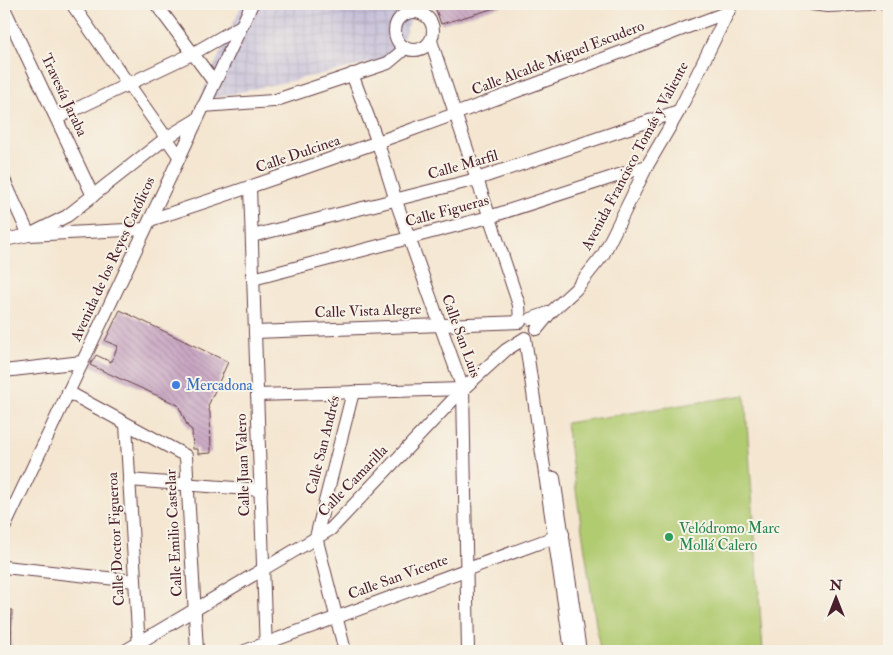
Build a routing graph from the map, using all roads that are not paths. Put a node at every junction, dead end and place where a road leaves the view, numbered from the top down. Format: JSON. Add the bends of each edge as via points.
{"nodes":[{"id":1,"x":72,"y":4,"type":"edge"},
{"id":2,"x":156,"y":4,"type":"edge"},
{"id":3,"x":252,"y":4,"type":"edge"},
{"id":4,"x":811,"y":4,"type":"edge"},
{"id":5,"x":870,"y":4,"type":"edge"},
{"id":6,"x":885,"y":4,"type":"edge"},
{"id":7,"x":889,"y":4,"type":"edge"},
{"id":8,"x":4,"y":8,"type":"edge"},
{"id":9,"x":416,"y":8,"type":"edge"},
{"id":10,"x":730,"y":8,"type":"edge"},
{"id":11,"x":241,"y":26,"type":"junction"},
{"id":12,"x":430,"y":41,"type":"junction"},
{"id":13,"x":404,"y":47,"type":"junction"},
{"id":14,"x":192,"y":54,"type":"junction"},
{"id":15,"x":352,"y":74,"type":"junction"},
{"id":16,"x":214,"y":82,"type":"junction"},
{"id":17,"x":127,"y":84,"type":"junction"},
{"id":18,"x":203,"y":106,"type":"junction"},
{"id":19,"x":680,"y":111,"type":"junction"},
{"id":20,"x":455,"y":114,"type":"junction"},
{"id":21,"x":57,"y":118,"type":"junction"},
{"id":22,"x":197,"y":119,"type":"junction"},
{"id":23,"x":166,"y":138,"type":"junction"},
{"id":24,"x":378,"y":143,"type":"junction"},
{"id":25,"x":179,"y":156,"type":"junction"},
{"id":26,"x":647,"y":166,"type":"junction"},
{"id":27,"x":477,"y":179,"type":"junction"},
{"id":28,"x":4,"y":180,"type":"edge"},
{"id":29,"x":250,"y":188,"type":"junction"},
{"id":30,"x":93,"y":196,"type":"junction"},
{"id":31,"x":396,"y":201,"type":"junction"},
{"id":32,"x":489,"y":217,"type":"junction"},
{"id":33,"x":147,"y":224,"type":"junction"},
{"id":34,"x":29,"y":235,"type":"junction"},
{"id":35,"x":252,"y":236,"type":"junction"},
{"id":36,"x":410,"y":238,"type":"junction"},
{"id":37,"x":4,"y":240,"type":"edge"},
{"id":38,"x":253,"y":278,"type":"junction"},
{"id":39,"x":440,"y":324,"type":"junction"},
{"id":40,"x":524,"y":326,"type":"junction"},
{"id":41,"x":255,"y":332,"type":"junction"},
{"id":42,"x":82,"y":362,"type":"junction"},
{"id":43,"x":4,"y":371,"type":"edge"},
{"id":44,"x":463,"y":389,"type":"junction"},
{"id":45,"x":68,"y":392,"type":"junction"},
{"id":46,"x":353,"y":392,"type":"junction"},
{"id":47,"x":257,"y":395,"type":"junction"},
{"id":48,"x":126,"y":424,"type":"junction"},
{"id":49,"x":129,"y":480,"type":"junction"},
{"id":50,"x":187,"y":484,"type":"junction"},
{"id":51,"x":261,"y":490,"type":"junction"},
{"id":52,"x":4,"y":528,"type":"edge"},
{"id":53,"x":558,"y":535,"type":"junction"},
{"id":54,"x":316,"y":537,"type":"junction"},
{"id":55,"x":4,"y":567,"type":"edge"},
{"id":56,"x":264,"y":569,"type":"junction"},
{"id":57,"x":467,"y":569,"type":"junction"},
{"id":58,"x":135,"y":581,"type":"junction"},
{"id":59,"x":195,"y":609,"type":"junction"},
{"id":60,"x":337,"y":617,"type":"junction"},
{"id":61,"x":139,"y":647,"type":"edge"},
{"id":62,"x":265,"y":648,"type":"edge"},
{"id":63,"x":125,"y":651,"type":"edge"},
{"id":64,"x":197,"y":651,"type":"edge"},
{"id":65,"x":245,"y":651,"type":"edge"},
{"id":66,"x":345,"y":651,"type":"edge"},
{"id":67,"x":468,"y":651,"type":"edge"},
{"id":68,"x":571,"y":651,"type":"edge"},
{"id":69,"x":580,"y":651,"type":"edge"}],
"edges":[{"from":1,"to":17,"type":"street"},
{"from":2,"to":14,"type":"street"},
{"from":3,"to":11,"type":"street","name":"Avenida de los Reyes Católicos"},
{"from":4,"to":5,"type":"street"},
{"from":6,"to":7,"type":"street"},
{"from":8,"to":21,"type":"street","name":"Travesía Jaraba"},
{"from":9,"to":12,"type":"street","via":[[431,23]]},
{"from":9,"to":13,"type":"street","via":[[396,26],[396,38]]},
{"from":10,"to":19,"type":"street","name":"Avenida Francisco Tomás y Valiente"},
{"from":10,"to":20,"type":"street","name":"Calle Alcalde Miguel Escudero"},
{"from":11,"to":14,"type":"street"},
{"from":11,"to":16,"type":"street","name":"Avenida de los Reyes Católicos"},
{"from":12,"to":13,"type":"street","via":[[415,50]]},
{"from":12,"to":20,"type":"street"},
{"from":13,"to":15,"type":"street","via":[[388,63]]},
{"from":14,"to":16,"type":"street"},
{"from":14,"to":17,"type":"street"},
{"from":15,"to":18,"type":"street","via":[[273,101]]},
{"from":15,"to":24,"type":"street","name":"Calle San Luis"},
{"from":16,"to":18,"type":"street","name":"Avenida de los Reyes Católicos"},
{"from":17,"to":21,"type":"street"},
{"from":17,"to":23,"type":"street"},
{"from":18,"to":22,"type":"street","name":"Avenida de los Reyes Católicos"},
{"from":19,"to":26,"type":"street","name":"Avenida Francisco Tomás y Valiente"},
{"from":19,"to":27,"type":"street","name":"Calle Marfil"},
{"from":20,"to":24,"type":"street","name":"Calle Dulcinea"},
{"from":20,"to":27,"type":"street"},
{"from":21,"to":30,"type":"street","name":"Travesía Jaraba"},
{"from":22,"to":23,"type":"street"},
{"from":22,"to":25,"type":"street","name":"Avenida de los Reyes Católicos"},
{"from":23,"to":25,"type":"street"},
{"from":23,"to":30,"type":"street"},
{"from":24,"to":29,"type":"street","name":"Calle Dulcinea"},
{"from":24,"to":31,"type":"street","name":"Calle San Luis"},
{"from":25,"to":33,"type":"street","name":"Avenida de los Reyes Católicos"},
{"from":26,"to":32,"type":"street","name":"Calle Figueras"},
{"from":26,"to":40,"type":"street","name":"Avenida Francisco Tomás y Valiente","via":[[603,255],[576,289],[551,312]]},
{"from":27,"to":31,"type":"street","name":"Calle Marfil"},
{"from":27,"to":32,"type":"street"},
{"from":28,"to":34,"type":"street"},
{"from":29,"to":33,"type":"street","name":"Calle Dulcinea"},
{"from":29,"to":35,"type":"street","name":"Calle Juan Valero"},
{"from":30,"to":34,"type":"street","via":[[67,216]]},
{"from":31,"to":35,"type":"street","name":"Calle Marfil"},
{"from":31,"to":36,"type":"street","name":"Calle San Luis"},
{"from":32,"to":36,"type":"street","name":"Calle Figueras"},
{"from":32,"to":40,"type":"street"},
{"from":33,"to":34,"type":"street","name":"Calle Dulcinea"},
{"from":33,"to":42,"type":"street","name":"Avenida de los Reyes Católicos"},
{"from":34,"to":37,"type":"street"},
{"from":35,"to":38,"type":"street","name":"Calle Juan Valero"},
{"from":36,"to":38,"type":"street","name":"Calle Figueras"},
{"from":36,"to":39,"type":"street","name":"Calle San Luis"},
{"from":38,"to":41,"type":"street","name":"Calle Juan Valero"},
{"from":39,"to":40,"type":"street","name":"Calle Vista Alegre"},
{"from":39,"to":41,"type":"street","name":"Calle Vista Alegre"},
{"from":39,"to":44,"type":"street","name":"Calle San Luis"},
{"from":40,"to":44,"type":"street","name":"Calle Camarilla","via":[[506,350]]},
{"from":40,"to":53,"type":"street"},
{"from":41,"to":47,"type":"street","name":"Calle Juan Valero"},
{"from":42,"to":43,"type":"street"},
{"from":42,"to":45,"type":"street","name":"Avenida de los Reyes Católicos"},
{"from":44,"to":46,"type":"street"},
{"from":44,"to":54,"type":"street","name":"Calle Camarilla","via":[[330,529]]},
{"from":44,"to":57,"type":"street","name":"Calle San Luis"},
{"from":45,"to":48,"type":"street","name":"Calle Emilio Castelar"},
{"from":45,"to":52,"type":"street","name":"Avenida de los Reyes Católicos"},
{"from":46,"to":47,"type":"street"},
{"from":46,"to":54,"type":"street","name":"Calle San Andrés"},
{"from":47,"to":51,"type":"street","name":"Calle Juan Valero"},
{"from":48,"to":49,"type":"street","name":"Calle Doctor Figueroa"},
{"from":48,"to":50,"type":"street","name":"Calle Emilio Castelar","via":[[186,456]]},
{"from":49,"to":50,"type":"street"},
{"from":49,"to":58,"type":"street","name":"Calle Doctor Figueroa"},
{"from":50,"to":51,"type":"street"},
{"from":50,"to":59,"type":"street","name":"Calle Emilio Castelar"},
{"from":51,"to":56,"type":"street","name":"Calle Juan Valero"},
{"from":53,"to":57,"type":"street","name":"Calle San Vicente"},
{"from":53,"to":68,"type":"street"},
{"from":53,"to":69,"type":"street"},
{"from":54,"to":56,"type":"street","name":"Calle Camarilla"},
{"from":54,"to":60,"type":"street","name":"Calle San Andrés"},
{"from":55,"to":58,"type":"street"},
{"from":56,"to":59,"type":"street","name":"Calle Camarilla"},
{"from":56,"to":62,"type":"street","name":"Calle Juan Valero"},
{"from":57,"to":60,"type":"street","name":"Calle San Vicente"},
{"from":57,"to":67,"type":"street","name":"Calle San Luis"},
{"from":58,"to":61,"type":"street","name":"Calle Doctor Figueroa"},
{"from":59,"to":61,"type":"street","name":"Calle Camarilla"},
{"from":59,"to":64,"type":"street","name":"Calle Emilio Castelar"},
{"from":60,"to":62,"type":"street","name":"Calle San Vicente"},
{"from":60,"to":66,"type":"street","name":"Calle San Andrés"},
{"from":61,"to":63,"type":"street","name":"Calle Camarilla"},
{"from":62,"to":65,"type":"street","name":"Calle San Vicente"}]}
